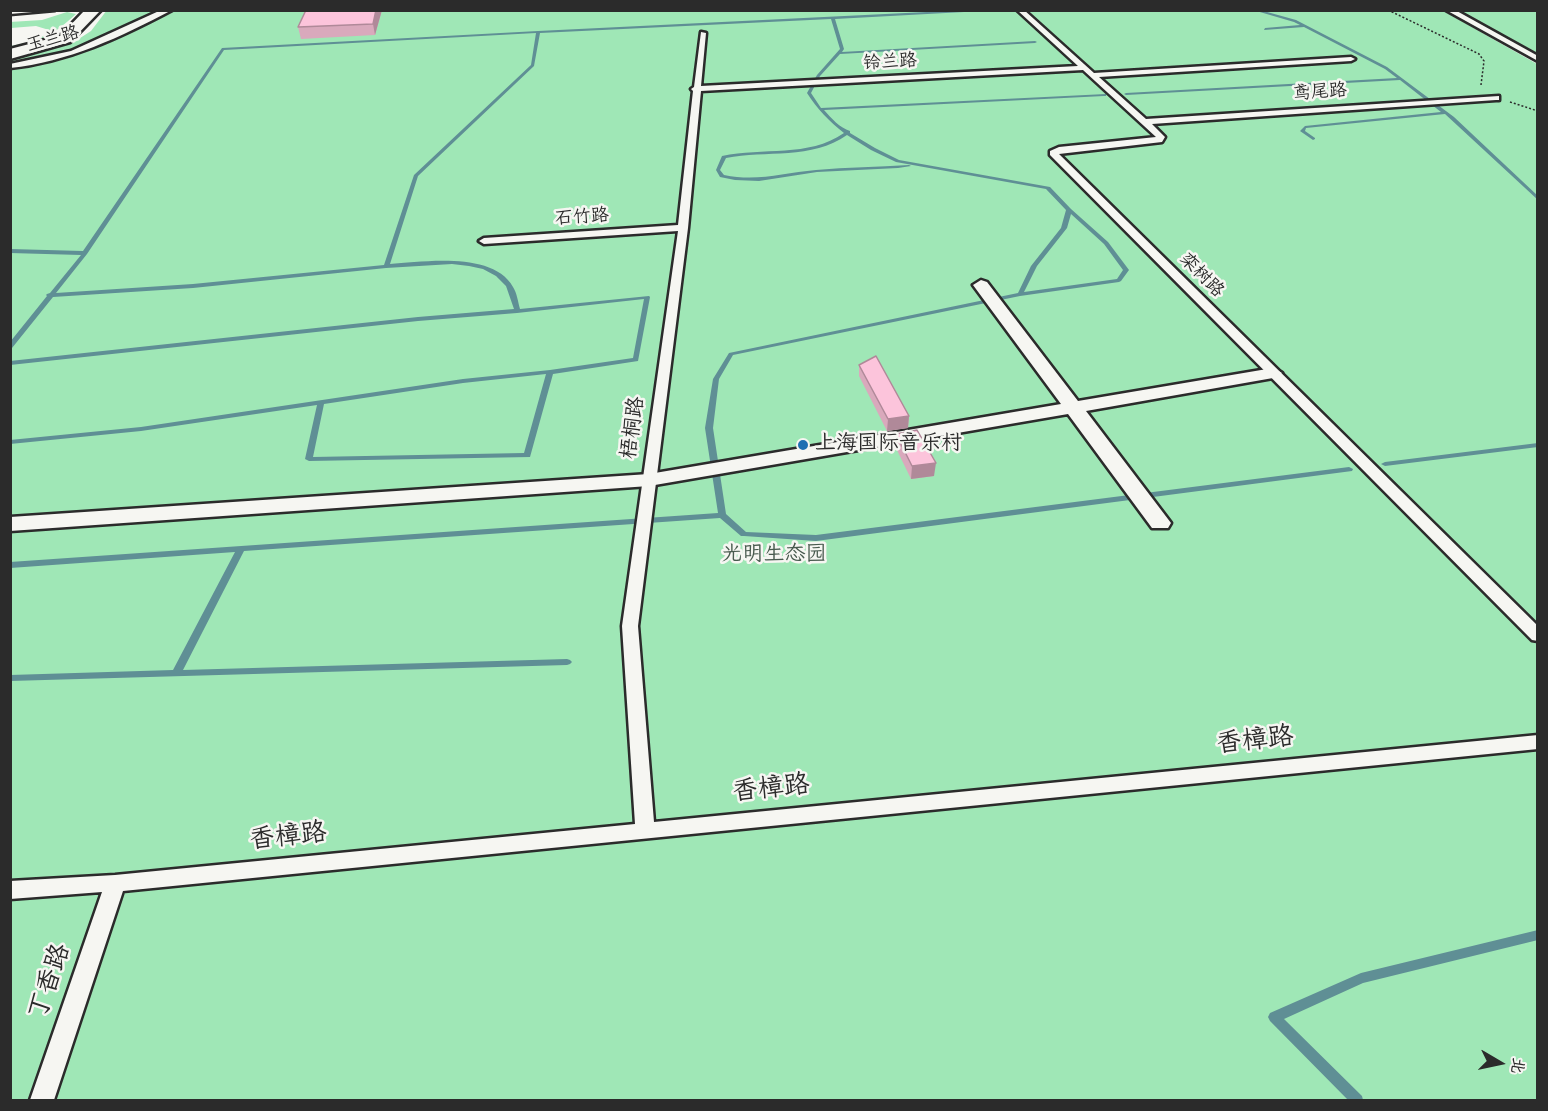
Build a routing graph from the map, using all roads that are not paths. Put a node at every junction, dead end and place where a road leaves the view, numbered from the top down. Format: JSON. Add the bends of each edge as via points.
{"nodes":[{"id":1,"x":52,"y":10,"type":"edge"},
{"id":2,"x":86,"y":10,"type":"edge"},
{"id":3,"x":94,"y":10,"type":"edge"},
{"id":4,"x":168,"y":10,"type":"edge"},
{"id":5,"x":1020,"y":10,"type":"edge"},
{"id":6,"x":1449,"y":10,"type":"edge"},
{"id":7,"x":10,"y":12,"type":"edge"},
{"id":8,"x":703,"y":33,"type":"dead end"},
{"id":9,"x":10,"y":52,"type":"edge"},
{"id":10,"x":1351,"y":59,"type":"dead end"},
{"id":11,"x":1538,"y":60,"type":"edge"},
{"id":12,"x":10,"y":66,"type":"edge"},
{"id":13,"x":1091,"y":71,"type":"junction"},
{"id":14,"x":696,"y":89,"type":"junction"},
{"id":15,"x":1496,"y":98,"type":"road end"},
{"id":16,"x":1146,"y":122,"type":"junction"},
{"id":17,"x":683,"y":228,"type":"junction"},
{"id":18,"x":484,"y":241,"type":"dead end"},
{"id":19,"x":989,"y":295,"type":"dead end"},
{"id":20,"x":1273,"y":373,"type":"junction"},
{"id":21,"x":1073,"y":407,"type":"junction"},
{"id":22,"x":649,"y":480,"type":"junction"},
{"id":23,"x":1160,"y":523,"type":"dead end"},
{"id":24,"x":10,"y":524,"type":"edge"},
{"id":25,"x":1538,"y":636,"type":"edge"},
{"id":26,"x":1538,"y":742,"type":"edge"},
{"id":27,"x":645,"y":829,"type":"junction"},
{"id":28,"x":115,"y":883,"type":"junction"},
{"id":29,"x":10,"y":890,"type":"edge"},
{"id":30,"x":42,"y":1101,"type":"edge"}],
"edges":[{"from":1,"to":7,"type":"lane"},
{"from":2,"to":9,"type":"street","via":[[57,36]]},
{"from":3,"to":9,"type":"street","via":[[65,39]]},
{"from":4,"to":12,"type":"lane","name":"玉兰路","via":[[62,56]]},
{"from":5,"to":13,"type":"lane","name":"栾树路"},
{"from":6,"to":11,"type":"lane"},
{"from":8,"to":14,"type":"lane","name":"梧桐路"},
{"from":10,"to":13,"type":"lane","name":"铃兰路"},
{"from":13,"to":14,"type":"lane","name":"铃兰路"},
{"from":13,"to":16,"type":"lane","name":"栾树路"},
{"from":14,"to":17,"type":"lane","name":"梧桐路"},
{"from":15,"to":16,"type":"lane","name":"鸢尾路"},
{"from":16,"to":20,"type":"lane","name":"栾树路","via":[[1161,137],[1159,140],[1053,153]]},
{"from":17,"to":18,"type":"lane","name":"石竹路"},
{"from":17,"to":22,"type":"lane","name":"梧桐路"},
{"from":19,"to":21,"type":"street"},
{"from":20,"to":21,"type":"street"},
{"from":20,"to":25,"type":"lane","name":"栾树路"},
{"from":21,"to":22,"type":"street"},
{"from":21,"to":23,"type":"street"},
{"from":22,"to":24,"type":"street"},
{"from":22,"to":27,"type":"lane","name":"梧桐路","via":[[630,626]]},
{"from":26,"to":27,"type":"lane","name":"香樟路"},
{"from":27,"to":28,"type":"lane","name":"香樟路"},
{"from":28,"to":29,"type":"lane","name":"香樟路"},
{"from":28,"to":30,"type":"lane","name":"丁香路"}]}
